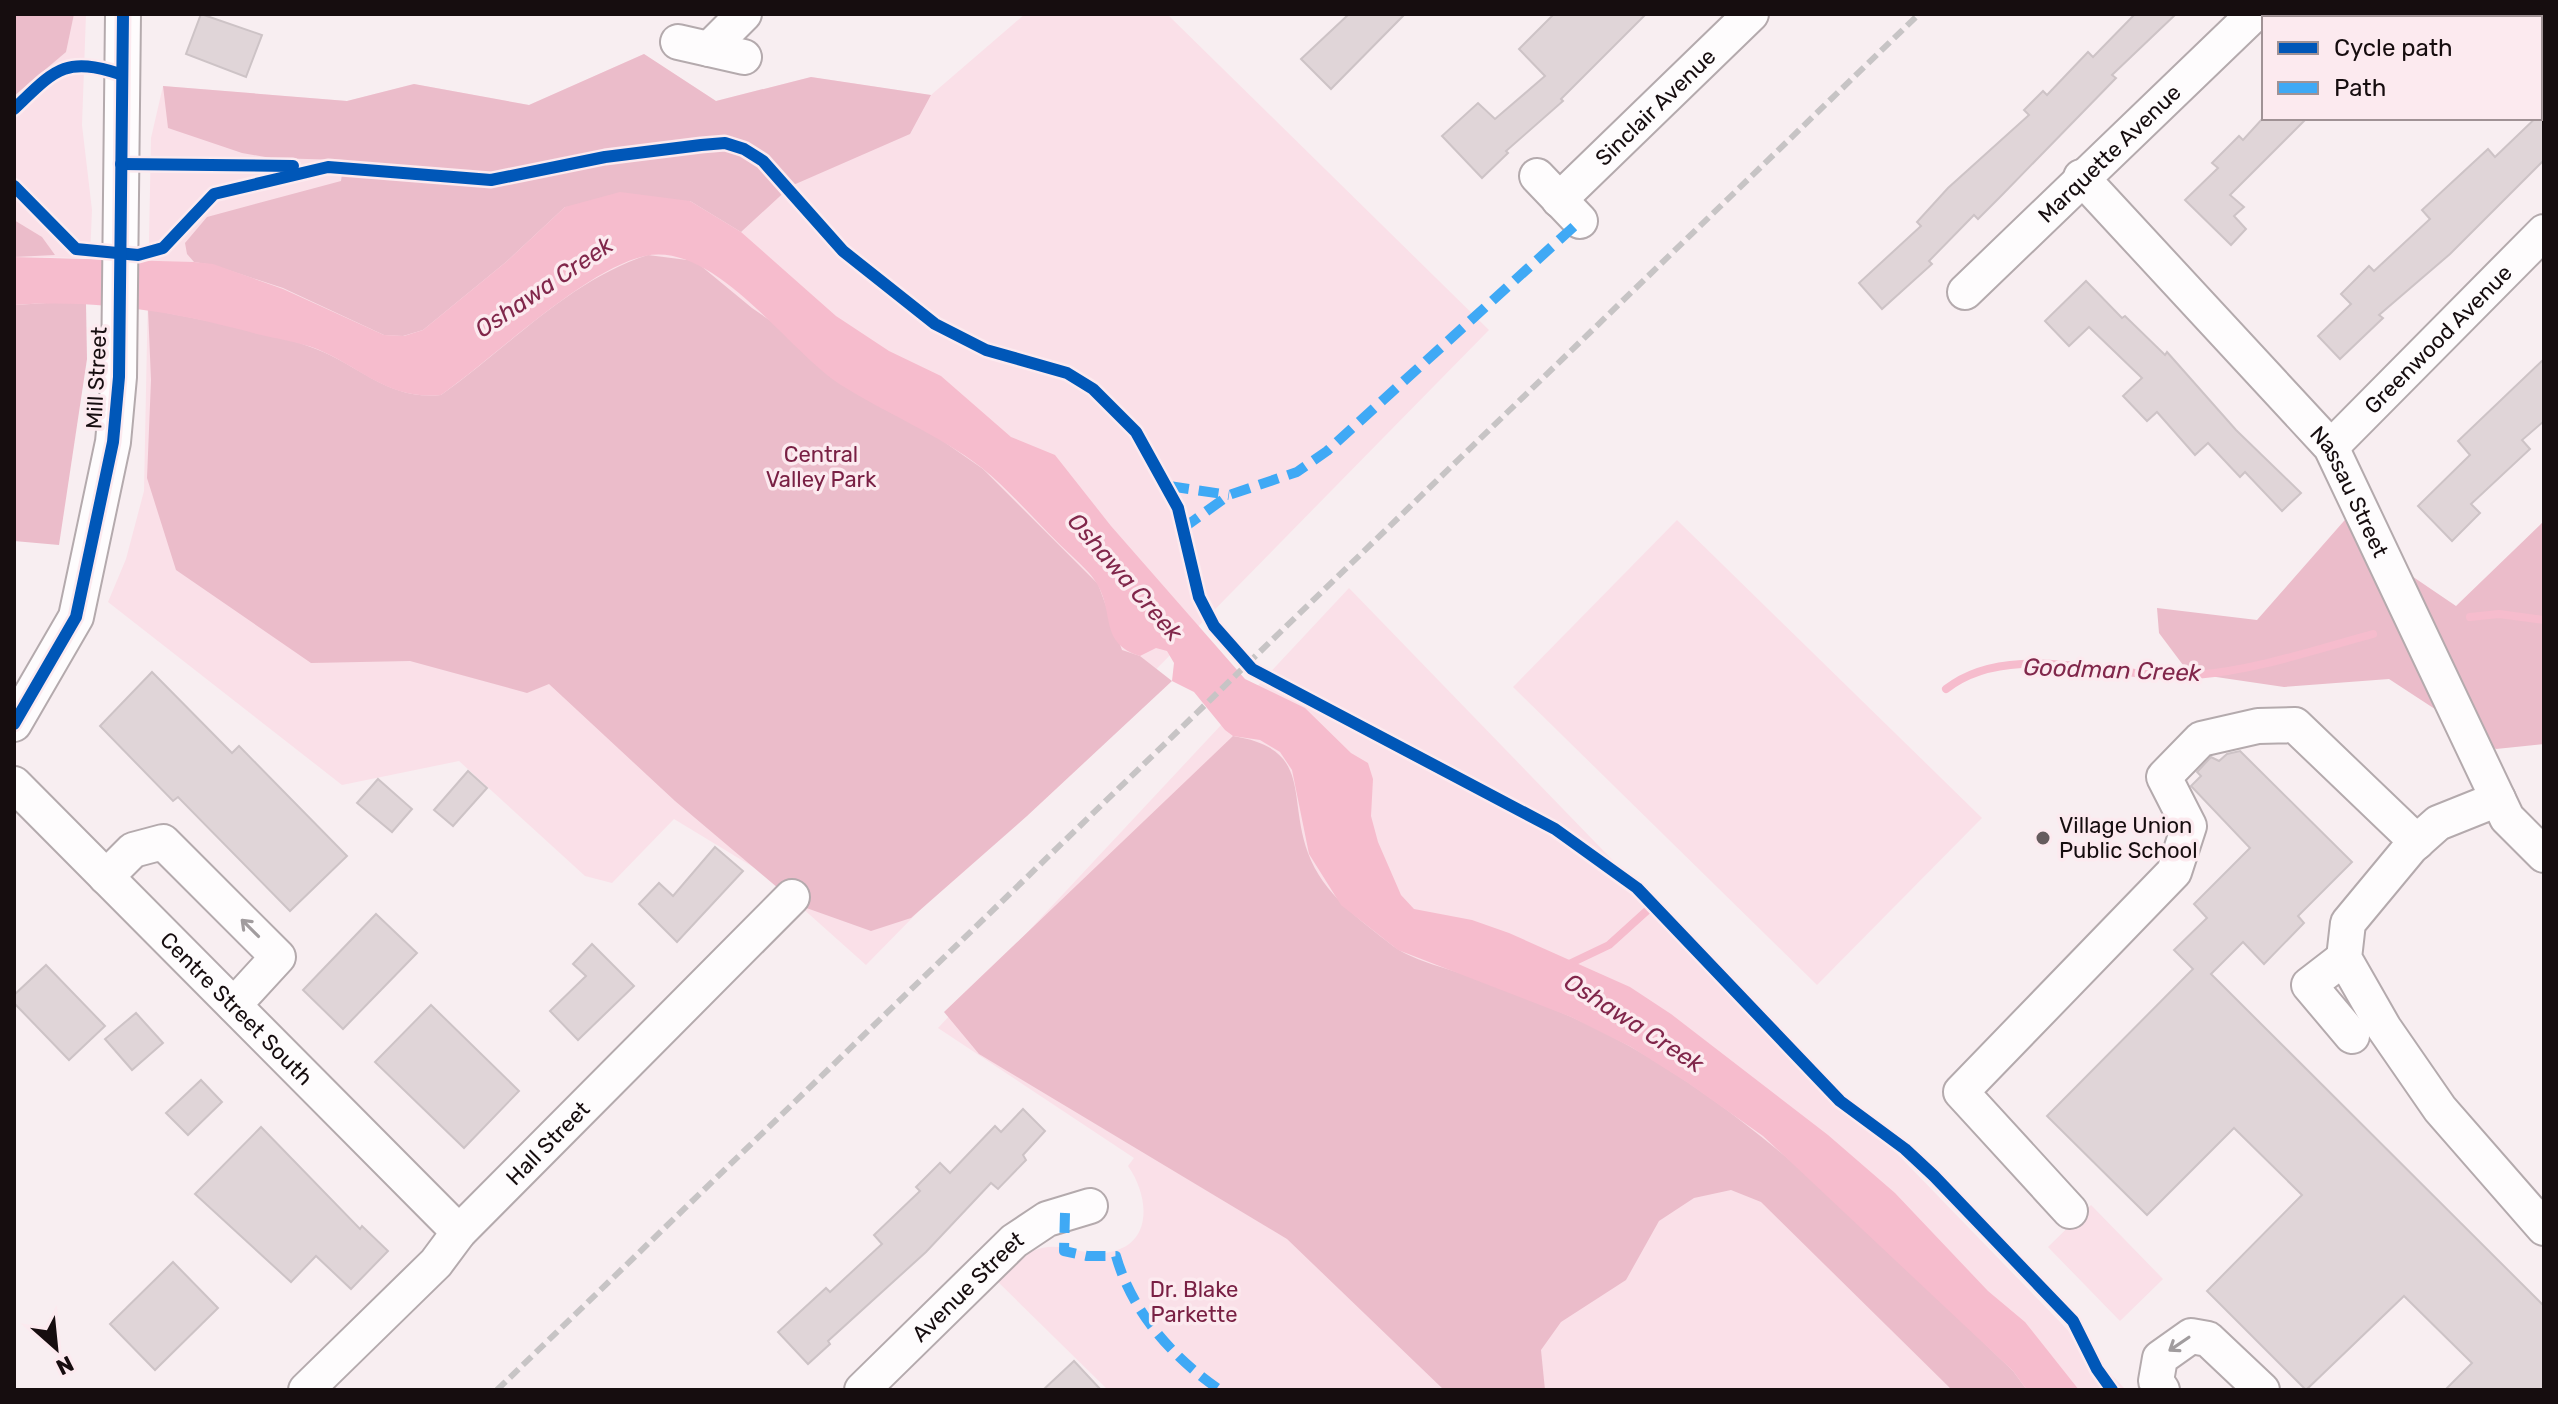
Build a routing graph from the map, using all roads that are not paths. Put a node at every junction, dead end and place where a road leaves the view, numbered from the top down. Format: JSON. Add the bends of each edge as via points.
{"nodes":[{"id":1,"x":123,"y":14,"type":"edge"},
{"id":2,"x":744,"y":14,"type":"edge"},
{"id":3,"x":1751,"y":14,"type":"edge"},
{"id":4,"x":2254,"y":14,"type":"edge"},
{"id":5,"x":744,"y":57,"type":"dead end"},
{"id":6,"x":2081,"y":177,"type":"junction"},
{"id":7,"x":1559,"y":199,"type":"dead end"},
{"id":8,"x":2544,"y":232,"type":"edge"},
{"id":9,"x":1965,"y":292,"type":"dead end"},
{"id":10,"x":2331,"y":447,"type":"junction"},
{"id":11,"x":14,"y":724,"type":"edge"},
{"id":12,"x":14,"y":784,"type":"edge"},
{"id":13,"x":2498,"y":799,"type":"junction"},
{"id":14,"x":2417,"y":842,"type":"junction"},
{"id":15,"x":2544,"y":855,"type":"edge"},
{"id":16,"x":106,"y":877,"type":"junction"},
{"id":17,"x":792,"y":897,"type":"dead end"},
{"id":18,"x":2344,"y":958,"type":"junction"},
{"id":19,"x":234,"y":1005,"type":"junction"},
{"id":20,"x":2352,"y":1036,"type":"dead end"},
{"id":21,"x":1090,"y":1206,"type":"dead end"},
{"id":22,"x":2070,"y":1211,"type":"dead end"},
{"id":23,"x":2544,"y":1228,"type":"edge"},
{"id":24,"x":459,"y":1232,"type":"junction"},
{"id":25,"x":306,"y":1390,"type":"edge"},
{"id":26,"x":862,"y":1390,"type":"edge"},
{"id":27,"x":2162,"y":1390,"type":"edge"},
{"id":28,"x":2262,"y":1390,"type":"edge"}],
"edges":[{"from":1,"to":11,"type":"street","name":"Mill Street","via":[[119,377],[113,442],[76,617]]},
{"from":2,"to":5,"type":"street","via":[[693,45]]},
{"from":3,"to":7,"type":"street","name":"Sinclair Avenue"},
{"from":4,"to":6,"type":"street","name":"Marquette Avenue"},
{"from":6,"to":9,"type":"street","name":"Marquette Avenue"},
{"from":6,"to":10,"type":"street","name":"Nassau Street"},
{"from":8,"to":10,"type":"street","name":"Greenwood Avenue"},
{"from":10,"to":13,"type":"street","name":"Nassau Street"},
{"from":12,"to":16,"type":"street","name":"Centre Street South"},
{"from":13,"to":14,"type":"street","via":[[2438,823]]},
{"from":13,"to":15,"type":"street","name":"Nassau Street","via":[[2507,818]]},
{"from":14,"to":18,"type":"street","via":[[2348,923]]},
{"from":14,"to":22,"type":"street","via":[[2295,725],[2258,726],[2201,739],[2164,777],[2189,826],[2174,872],[1961,1092]]},
{"from":16,"to":19,"type":"street","name":"Centre Street South"},
{"from":19,"to":16,"type":"street","one_way":true,"via":[[278,957],[237,915],[163,842],[133,850]]},
{"from":17,"to":24,"type":"street","name":"Hall Street"},
{"from":18,"to":20,"type":"street","via":[[2309,985]]},
{"from":18,"to":23,"type":"street","via":[[2440,1109]]},
{"from":19,"to":24,"type":"street","name":"Centre Street South"},
{"from":21,"to":26,"type":"street","name":"Avenue Street","via":[[1047,1219],[1014,1241]]},
{"from":24,"to":25,"type":"street","name":"Hall Street","via":[[436,1263]]},
{"from":28,"to":27,"type":"street","one_way":true,"via":[[2208,1339],[2191,1336],[2160,1358],[2156,1381]]}]}
